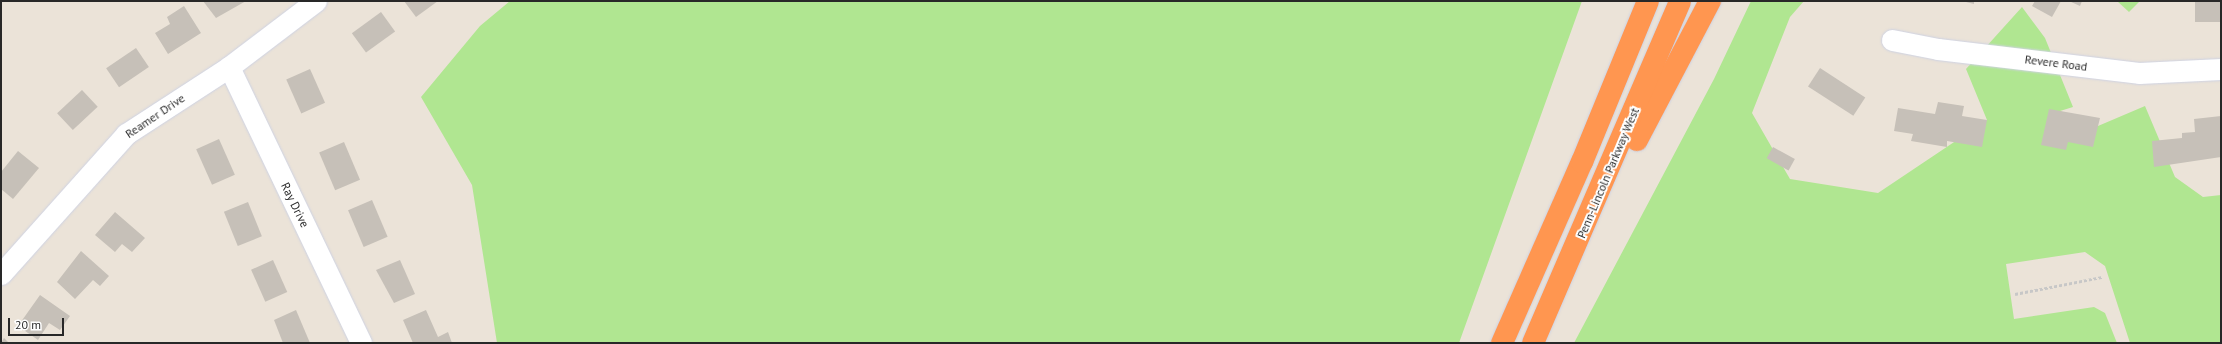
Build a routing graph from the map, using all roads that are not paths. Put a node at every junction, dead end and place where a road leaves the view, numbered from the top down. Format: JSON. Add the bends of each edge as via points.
{"nodes":[{"id":1,"x":316,"y":1,"type":"edge"},
{"id":2,"x":1648,"y":1,"type":"edge"},
{"id":3,"x":1680,"y":1,"type":"edge"},
{"id":4,"x":1710,"y":1,"type":"edge"},
{"id":5,"x":1892,"y":40,"type":"dead end"},
{"id":6,"x":229,"y":67,"type":"junction"},
{"id":7,"x":2221,"y":68,"type":"edge"},
{"id":8,"x":1,"y":274,"type":"edge"},
{"id":9,"x":1553,"y":298,"type":"junction"},
{"id":10,"x":361,"y":343,"type":"edge"},
{"id":11,"x":1502,"y":343,"type":"edge"},
{"id":12,"x":1532,"y":343,"type":"edge"}],
"edges":[{"from":1,"to":6,"type":"street","name":"Reamer Drive"},
{"from":2,"to":11,"type":"highway","via":[[1582,162]]},
{"from":3,"to":9,"type":"highway","name":"Penn-Lincoln Parkway West"},
{"from":4,"to":9,"type":"highway"},
{"from":5,"to":7,"type":"street","name":"Revere Road","via":[[2139,73]]},
{"from":6,"to":8,"type":"street","name":"Reamer Drive","via":[[126,134]]},
{"from":6,"to":10,"type":"street","name":"Ray Drive"},
{"from":9,"to":12,"type":"highway","name":"Penn-Lincoln Parkway West"}]}
